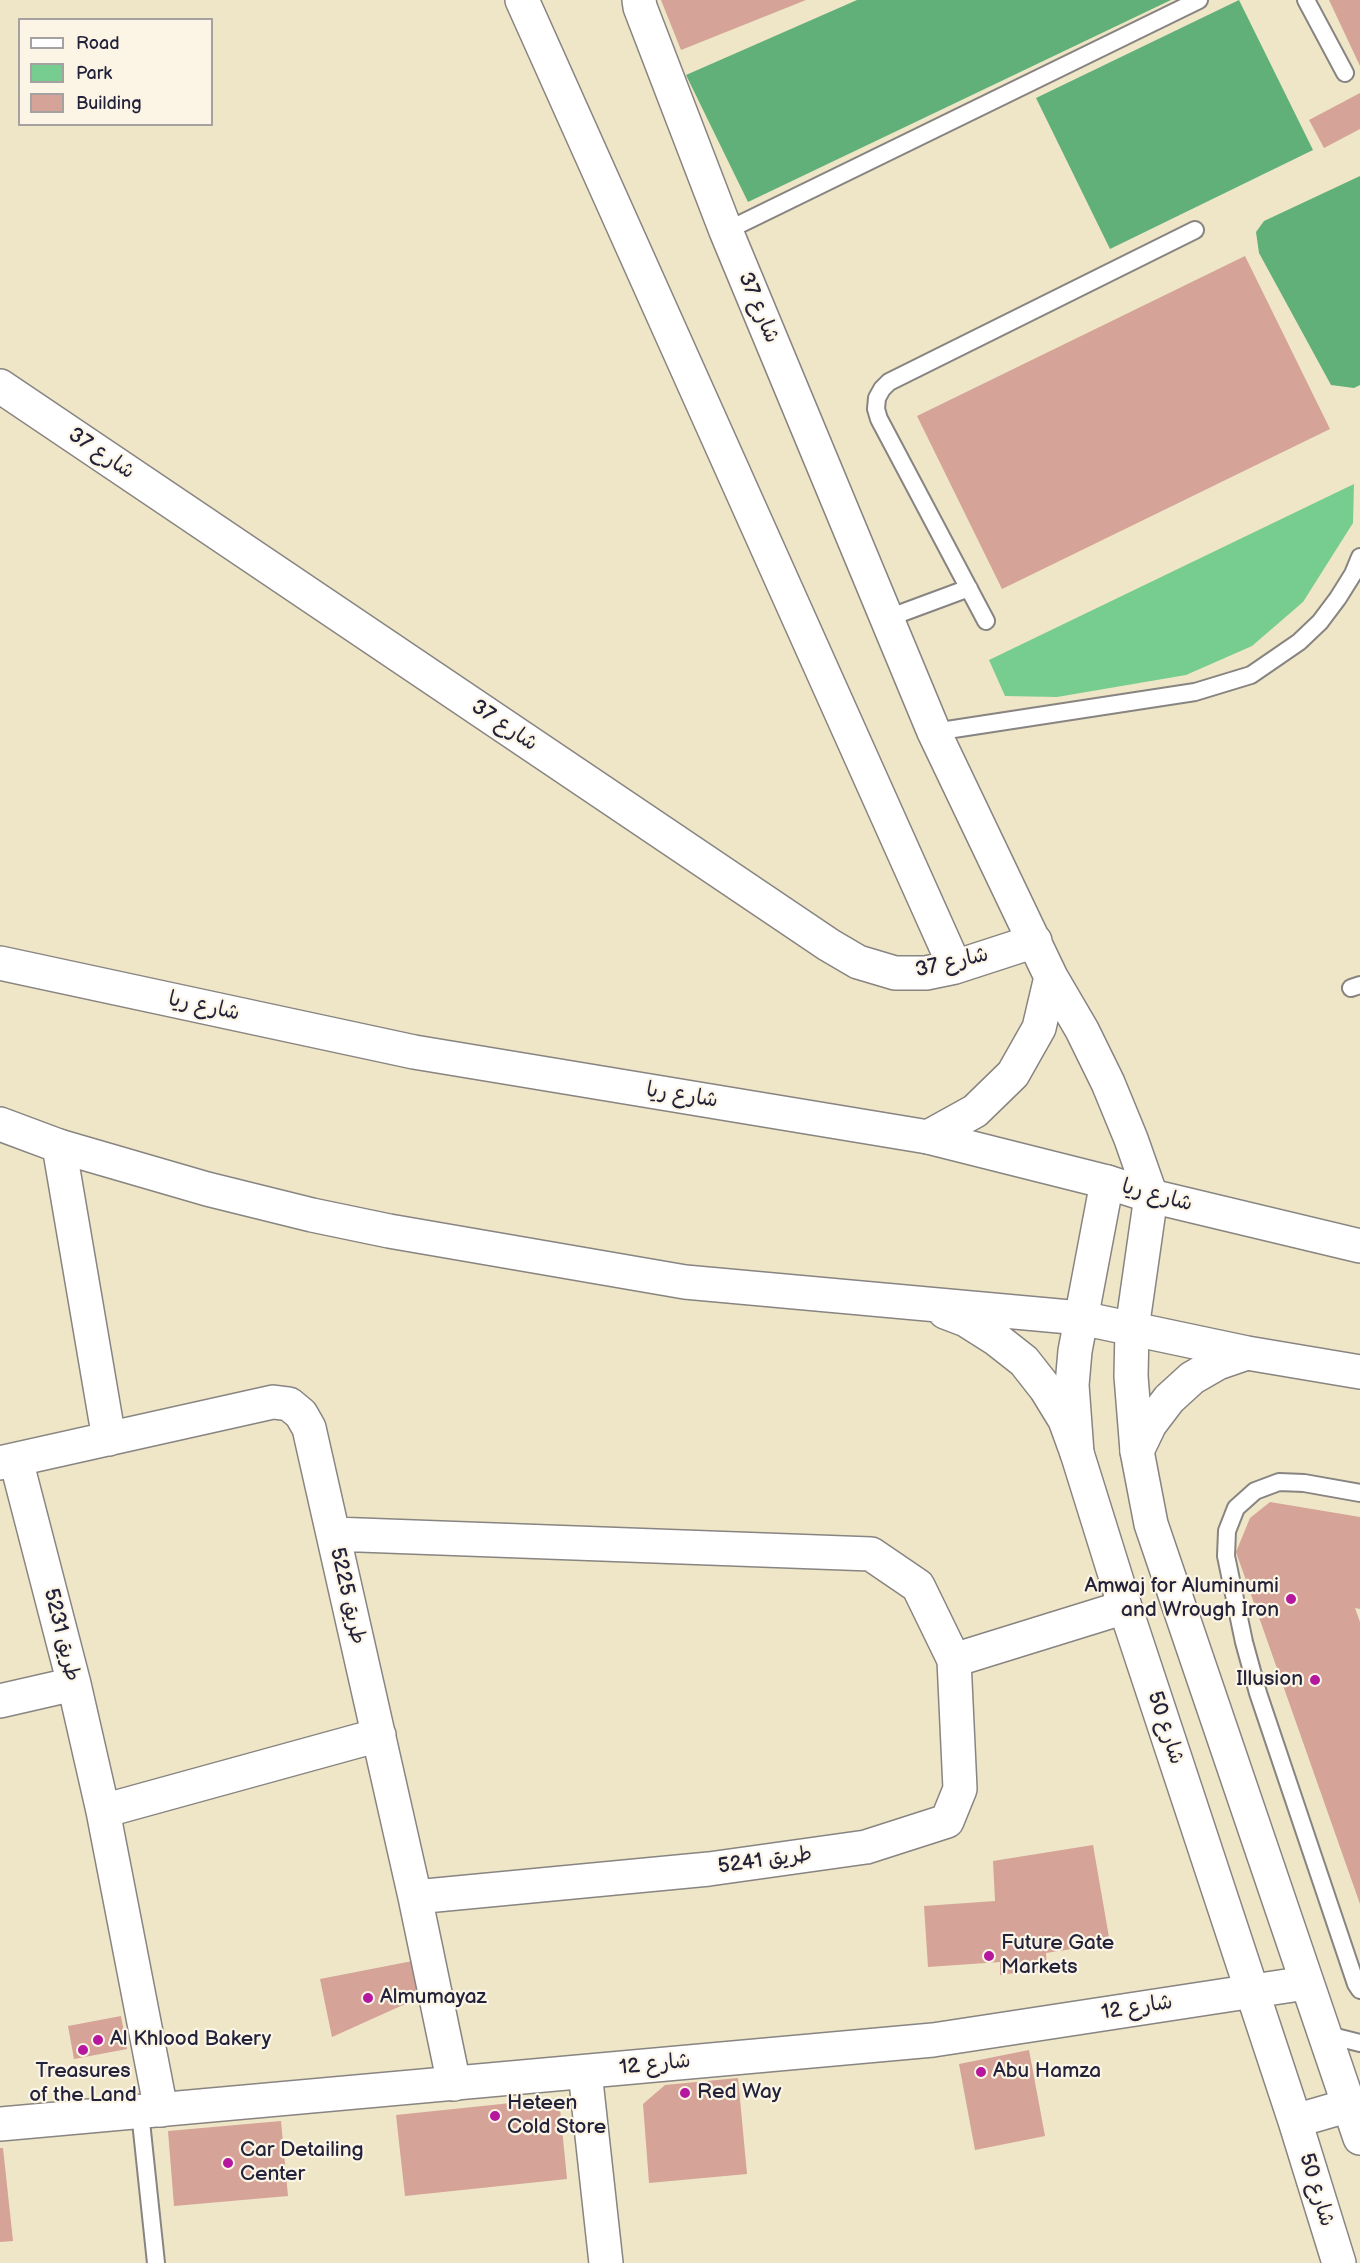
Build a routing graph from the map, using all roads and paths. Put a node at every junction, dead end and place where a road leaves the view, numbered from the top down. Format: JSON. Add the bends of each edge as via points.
{"nodes":[{"id":1,"x":522,"y":0,"type":"edge"},
{"id":2,"x":639,"y":0,"type":"edge"},
{"id":3,"x":1199,"y":0,"type":"edge"},
{"id":4,"x":1306,"y":0,"type":"edge"},
{"id":5,"x":1345,"y":73,"type":"dead end"},
{"id":6,"x":1195,"y":230,"type":"dead end"},
{"id":7,"x":726,"y":231,"type":"junction"},
{"id":8,"x":0,"y":386,"type":"edge"},
{"id":9,"x":1360,"y":556,"type":"edge"},
{"id":10,"x":969,"y":588,"type":"junction"},
{"id":11,"x":888,"y":618,"type":"junction"},
{"id":12,"x":986,"y":621,"type":"dead end"},
{"id":13,"x":934,"y":732,"type":"junction"},
{"id":14,"x":1035,"y":941,"type":"junction"},
{"id":15,"x":0,"y":963,"type":"edge"},
{"id":16,"x":955,"y":967,"type":"junction"},
{"id":17,"x":1051,"y":977,"type":"junction"},
{"id":18,"x":2,"y":1126,"type":"edge"},
{"id":19,"x":928,"y":1137,"type":"junction"},
{"id":20,"x":59,"y":1146,"type":"junction"},
{"id":21,"x":1107,"y":1182,"type":"junction"},
{"id":22,"x":1151,"y":1196,"type":"junction"},
{"id":23,"x":1360,"y":1246,"type":"edge"},
{"id":24,"x":896,"y":1301,"type":"junction"},
{"id":25,"x":1081,"y":1318,"type":"junction"},
{"id":26,"x":1132,"y":1329,"type":"junction"},
{"id":27,"x":1247,"y":1353,"type":"junction"},
{"id":28,"x":1360,"y":1372,"type":"edge"},
{"id":29,"x":109,"y":1440,"type":"junction"},
{"id":30,"x":1137,"y":1451,"type":"junction"},
{"id":31,"x":1077,"y":1453,"type":"junction"},
{"id":32,"x":8,"y":1462,"type":"edge"},
{"id":33,"x":1360,"y":1493,"type":"edge"},
{"id":34,"x":333,"y":1534,"type":"junction"},
{"id":35,"x":1125,"y":1607,"type":"junction"},
{"id":36,"x":954,"y":1660,"type":"junction"},
{"id":37,"x":74,"y":1684,"type":"junction"},
{"id":38,"x":0,"y":1701,"type":"edge"},
{"id":39,"x":379,"y":1735,"type":"junction"},
{"id":40,"x":103,"y":1811,"type":"junction"},
{"id":41,"x":415,"y":1898,"type":"junction"},
{"id":42,"x":1306,"y":1983,"type":"junction"},
{"id":43,"x":1251,"y":1990,"type":"junction"},
{"id":44,"x":1360,"y":1990,"type":"edge"},
{"id":45,"x":1324,"y":2034,"type":"junction"},
{"id":46,"x":1360,"y":2043,"type":"edge"},
{"id":47,"x":585,"y":2072,"type":"junction"},
{"id":48,"x":454,"y":2084,"type":"junction"},
{"id":49,"x":1355,"y":2104,"type":"edge"},
{"id":50,"x":150,"y":2111,"type":"junction"},
{"id":51,"x":1295,"y":2121,"type":"junction"},
{"id":52,"x":0,"y":2124,"type":"edge"},
{"id":53,"x":1360,"y":2138,"type":"edge"},
{"id":54,"x":156,"y":2263,"type":"edge"},
{"id":55,"x":606,"y":2263,"type":"edge"},
{"id":56,"x":1339,"y":2263,"type":"edge"}],
"edges":[{"from":1,"to":16,"type":"street"},
{"from":2,"to":7,"type":"street","name":"شارع 37"},
{"from":3,"to":7,"type":"lane"},
{"from":4,"to":5,"type":"lane"},
{"from":6,"to":10,"type":"lane","via":[[889,382],[882,389],[877,398],[879,419]]},
{"from":7,"to":11,"type":"street","name":"شارع 37"},
{"from":8,"to":16,"type":"street","name":"شارع 37","via":[[829,945],[858,962],[896,974]]},
{"from":9,"to":13,"type":"lane","via":[[1338,598],[1320,621],[1299,642],[1251,675],[1195,692]]},
{"from":10,"to":11,"type":"lane"},
{"from":10,"to":12,"type":"lane"},
{"from":11,"to":13,"type":"street","name":"شارع 37"},
{"from":13,"to":14,"type":"street","name":"شارع 37"},
{"from":14,"to":16,"type":"street","name":"شارع 37"},
{"from":14,"to":17,"type":"street","name":"شارع 37"},
{"from":15,"to":19,"type":"street","name":"شارع ريا","via":[[414,1052]]},
{"from":17,"to":19,"type":"street","via":[[1039,1028],[1013,1074],[975,1111]]},
{"from":17,"to":22,"type":"street","name":"شارع 37","via":[[1108,1083]]},
{"from":18,"to":20,"type":"street"},
{"from":19,"to":21,"type":"street","name":"شارع ريا"},
{"from":20,"to":24,"type":"street","via":[[207,1189],[389,1231],[685,1282]]},
{"from":20,"to":29,"type":"street"},
{"from":21,"to":22,"type":"street","name":"شارع ريا"},
{"from":21,"to":25,"type":"street","name":"شارع 50"},
{"from":22,"to":23,"type":"street","name":"شارع ريا"},
{"from":22,"to":26,"type":"street"},
{"from":24,"to":25,"type":"street"},
{"from":24,"to":31,"type":"street","via":[[966,1320],[1024,1361],[1065,1419]]},
{"from":25,"to":26,"type":"street"},
{"from":25,"to":31,"type":"street","name":"شارع 50","via":[[1072,1385]]},
{"from":26,"to":27,"type":"street"},
{"from":26,"to":30,"type":"street"},
{"from":27,"to":28,"type":"street"},
{"from":27,"to":30,"type":"street","via":[[1192,1378],[1150,1424]]},
{"from":29,"to":32,"type":"street","name":"طريق 5225"},
{"from":29,"to":34,"type":"street","name":"طريق 5225","via":[[273,1402],[289,1404],[309,1428]]},
{"from":30,"to":42,"type":"street","via":[[1150,1524]]},
{"from":31,"to":35,"type":"street","name":"شارع 50"},
{"from":32,"to":37,"type":"street","name":"طريق 5231"},
{"from":33,"to":44,"type":"lane","via":[[1279,1482],[1255,1491],[1236,1508],[1227,1531],[1226,1556],[1258,1693]]},
{"from":34,"to":36,"type":"street","name":"طريق 5241","via":[[870,1554],[918,1586]]},
{"from":34,"to":39,"type":"street","name":"طريق 5225"},
{"from":35,"to":36,"type":"street"},
{"from":35,"to":43,"type":"street","name":"شارع 50"},
{"from":36,"to":41,"type":"street","name":"طريق 5241","via":[[960,1789],[947,1821],[866,1847],[709,1869]]},
{"from":37,"to":38,"type":"street"},
{"from":37,"to":40,"type":"street","name":"طريق 5231"},
{"from":39,"to":40,"type":"street"},
{"from":39,"to":41,"type":"street","name":"طريق 5225"},
{"from":40,"to":50,"type":"street","name":"طريق 5231"},
{"from":41,"to":48,"type":"street","name":"طريق 5225"},
{"from":42,"to":43,"type":"street","name":"شارع 12"},
{"from":42,"to":45,"type":"street"},
{"from":43,"to":47,"type":"street","name":"شارع 12","via":[[933,2040]]},
{"from":43,"to":51,"type":"street","name":"شارع 50"},
{"from":45,"to":46,"type":"lane"},
{"from":45,"to":49,"type":"street"},
{"from":47,"to":48,"type":"street","name":"شارع 12"},
{"from":47,"to":55,"type":"street"},
{"from":48,"to":50,"type":"street","name":"شارع 12"},
{"from":49,"to":51,"type":"street"},
{"from":49,"to":53,"type":"street"},
{"from":50,"to":52,"type":"street","name":"شارع 12"},
{"from":50,"to":54,"type":"lane"},
{"from":51,"to":56,"type":"street","name":"شارع 50"}]}
